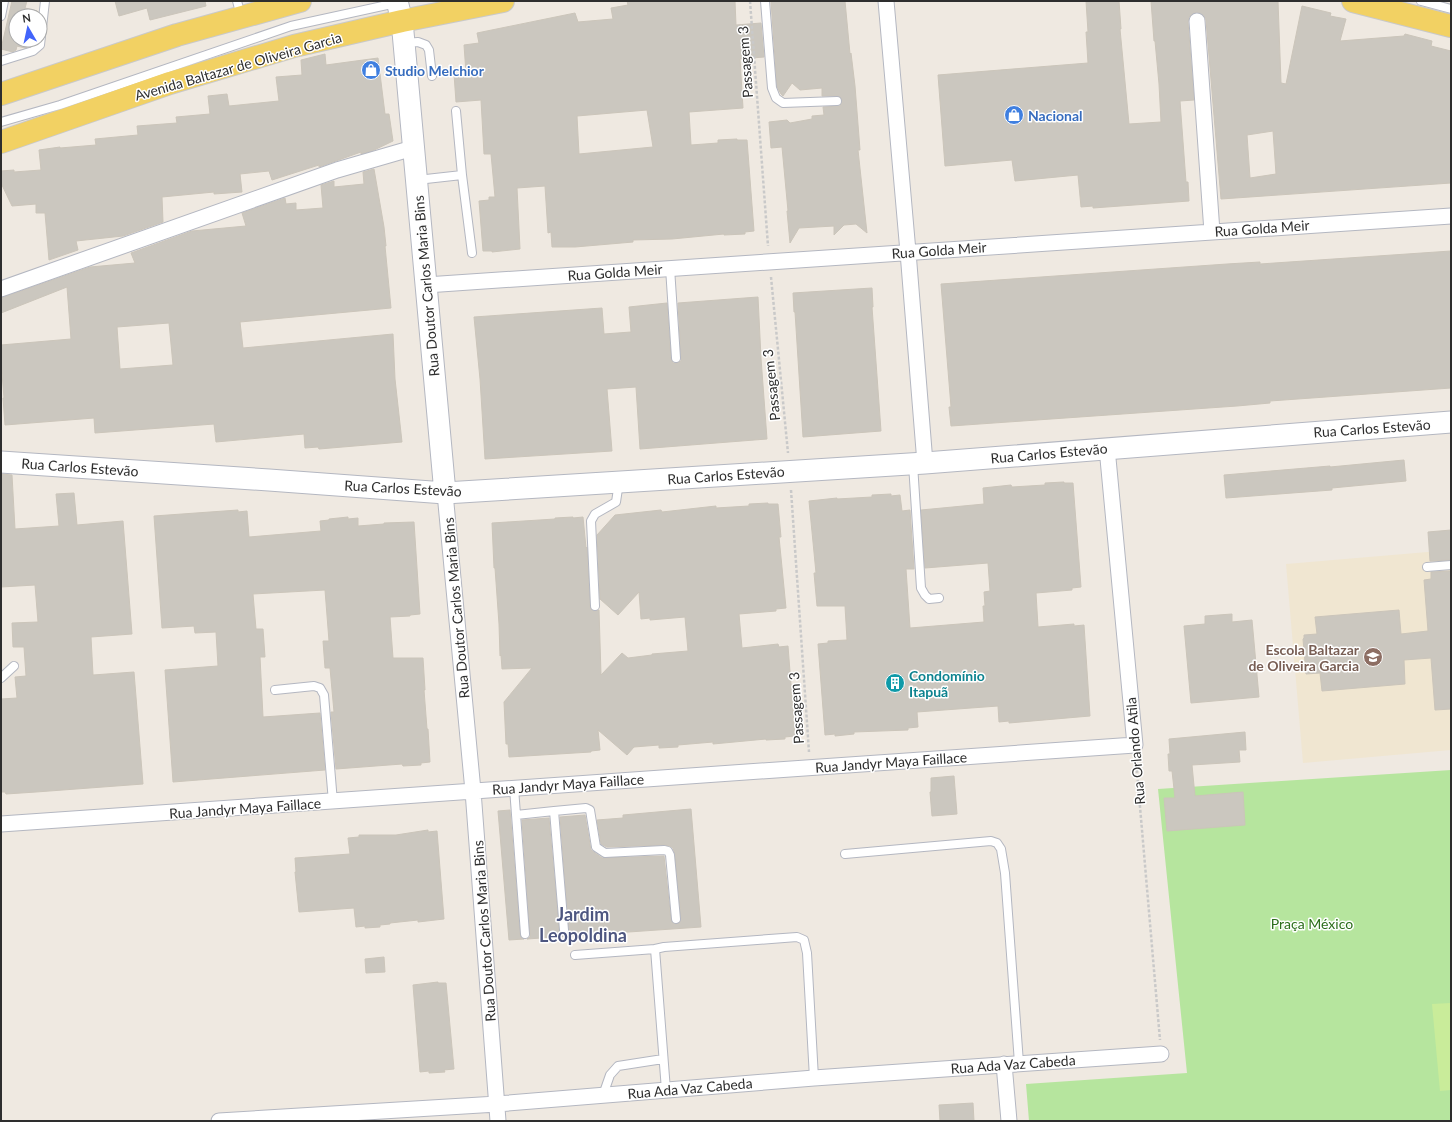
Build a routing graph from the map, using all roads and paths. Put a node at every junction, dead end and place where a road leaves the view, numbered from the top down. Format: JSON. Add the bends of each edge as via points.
{"nodes":[{"id":1,"x":4,"y":1,"type":"edge"},
{"id":2,"x":45,"y":1,"type":"edge"},
{"id":3,"x":299,"y":1,"type":"edge"},
{"id":4,"x":503,"y":1,"type":"edge"},
{"id":5,"x":750,"y":1,"type":"edge"},
{"id":6,"x":765,"y":1,"type":"edge"},
{"id":7,"x":886,"y":1,"type":"edge"},
{"id":8,"x":1353,"y":1,"type":"edge"},
{"id":9,"x":1421,"y":1,"type":"edge"},
{"id":10,"x":400,"y":6,"type":"edge"},
{"id":11,"x":239,"y":9,"type":"edge"},
{"id":12,"x":1451,"y":9,"type":"edge"},
{"id":13,"x":1,"y":16,"type":"edge"},
{"id":14,"x":1197,"y":22,"type":"dead end"},
{"id":15,"x":1451,"y":26,"type":"edge"},
{"id":16,"x":404,"y":43,"type":"junction"},
{"id":17,"x":1,"y":62,"type":"edge"},
{"id":18,"x":432,"y":76,"type":"dead end"},
{"id":19,"x":1,"y":94,"type":"edge"},
{"id":20,"x":837,"y":101,"type":"dead end"},
{"id":21,"x":456,"y":111,"type":"dead end"},
{"id":22,"x":1,"y":122,"type":"edge"},
{"id":23,"x":1,"y":142,"type":"edge"},
{"id":24,"x":413,"y":148,"type":"junction"},
{"id":25,"x":462,"y":175,"type":"junction"},
{"id":26,"x":416,"y":180,"type":"junction"},
{"id":27,"x":1451,"y":216,"type":"edge"},
{"id":28,"x":1212,"y":232,"type":"junction"},
{"id":29,"x":908,"y":252,"type":"junction"},
{"id":30,"x":472,"y":253,"type":"dead end"},
{"id":31,"x":769,"y":262,"type":"junction"},
{"id":32,"x":670,"y":268,"type":"junction"},
{"id":33,"x":426,"y":285,"type":"junction"},
{"id":34,"x":1,"y":289,"type":"edge"},
{"id":35,"x":676,"y":358,"type":"dead end"},
{"id":36,"x":1451,"y":422,"type":"edge"},
{"id":37,"x":1107,"y":448,"type":"junction"},
{"id":38,"x":1,"y":462,"type":"edge"},
{"id":39,"x":919,"y":463,"type":"junction"},
{"id":40,"x":790,"y":471,"type":"junction"},
{"id":41,"x":619,"y":482,"type":"junction"},
{"id":42,"x":445,"y":493,"type":"junction"},
{"id":43,"x":1451,"y":565,"type":"edge"},
{"id":44,"x":1427,"y":568,"type":"dead end"},
{"id":45,"x":939,"y":598,"type":"dead end"},
{"id":46,"x":595,"y":606,"type":"dead end"},
{"id":47,"x":14,"y":666,"type":"dead end"},
{"id":48,"x":1,"y":678,"type":"edge"},
{"id":49,"x":275,"y":690,"type":"dead end"},
{"id":50,"x":1135,"y":745,"type":"junction"},
{"id":51,"x":810,"y":768,"type":"junction"},
{"id":52,"x":514,"y":788,"type":"junction"},
{"id":53,"x":473,"y":791,"type":"junction"},
{"id":54,"x":333,"y":802,"type":"junction"},
{"id":55,"x":554,"y":811,"type":"junction"},
{"id":56,"x":516,"y":815,"type":"junction"},
{"id":57,"x":1,"y":824,"type":"edge"},
{"id":58,"x":845,"y":854,"type":"dead end"},
{"id":59,"x":676,"y":919,"type":"dead end"},
{"id":60,"x":564,"y":930,"type":"dead end"},
{"id":61,"x":525,"y":934,"type":"dead end"},
{"id":62,"x":655,"y":949,"type":"junction"},
{"id":63,"x":575,"y":955,"type":"dead end"},
{"id":64,"x":1161,"y":1054,"type":"joint"},
{"id":65,"x":663,"y":1059,"type":"junction"},
{"id":66,"x":1012,"y":1064,"type":"junction"},
{"id":67,"x":814,"y":1078,"type":"junction"},
{"id":68,"x":666,"y":1090,"type":"junction"},
{"id":69,"x":603,"y":1095,"type":"junction"},
{"id":70,"x":497,"y":1104,"type":"junction"},
{"id":71,"x":219,"y":1121,"type":"edge"},
{"id":72,"x":498,"y":1121,"type":"edge"},
{"id":73,"x":1009,"y":1121,"type":"edge"}],
"edges":[{"from":1,"to":13,"type":"lane"},
{"from":2,"to":17,"type":"lane","via":[[40,45],[33,52]]},
{"from":3,"to":11,"type":"main road"},
{"from":4,"to":10,"type":"main road","name":"Avenida Baltazar de Oliveira Garcia"},
{"from":5,"to":31,"type":"path","name":"Passagem 3"},
{"from":6,"to":20,"type":"lane","via":[[772,88],[776,98],[783,103]]},
{"from":7,"to":29,"type":"street"},
{"from":8,"to":15,"type":"main road"},
{"from":9,"to":12,"type":"lane"},
{"from":10,"to":16,"type":"street","name":"Rua Doutor Carlos Maria Bins"},
{"from":10,"to":22,"type":"lane","via":[[291,26],[60,105]]},
{"from":10,"to":23,"type":"main road","name":"Avenida Baltazar de Oliveira Garcia","via":[[294,46],[170,83]]},
{"from":11,"to":19,"type":"main road","via":[[177,35]]},
{"from":14,"to":28,"type":"street"},
{"from":16,"to":18,"type":"lane","via":[[418,42],[426,45]]},
{"from":16,"to":24,"type":"street","name":"Rua Doutor Carlos Maria Bins"},
{"from":21,"to":25,"type":"lane"},
{"from":24,"to":26,"type":"street","name":"Rua Doutor Carlos Maria Bins"},
{"from":24,"to":34,"type":"street","via":[[337,170]]},
{"from":25,"to":26,"type":"lane"},
{"from":25,"to":30,"type":"lane"},
{"from":26,"to":33,"type":"street","name":"Rua Doutor Carlos Maria Bins"},
{"from":27,"to":28,"type":"street","name":"Rua Golda Meir"},
{"from":28,"to":29,"type":"street","name":"Rua Golda Meir"},
{"from":29,"to":31,"type":"street","name":"Rua Golda Meir"},
{"from":29,"to":39,"type":"street"},
{"from":31,"to":32,"type":"street","name":"Rua Golda Meir"},
{"from":31,"to":40,"type":"path","name":"Passagem 3"},
{"from":32,"to":33,"type":"street","name":"Rua Golda Meir"},
{"from":32,"to":35,"type":"lane"},
{"from":33,"to":42,"type":"street","name":"Rua Doutor Carlos Maria Bins"},
{"from":36,"to":37,"type":"street","name":"Rua Carlos Estevão"},
{"from":37,"to":39,"type":"street","name":"Rua Carlos Estevão"},
{"from":37,"to":50,"type":"street","name":"Rua Orlando Atila"},
{"from":38,"to":42,"type":"street","name":"Rua Carlos Estevão"},
{"from":39,"to":40,"type":"street","name":"Rua Carlos Estevão"},
{"from":39,"to":45,"type":"lane","via":[[921,588],[929,599]]},
{"from":40,"to":41,"type":"street","name":"Rua Carlos Estevão"},
{"from":40,"to":51,"type":"path","name":"Passagem 3"},
{"from":41,"to":42,"type":"street","name":"Rua Carlos Estevão"},
{"from":41,"to":46,"type":"lane","via":[[616,502],[595,514],[591,521]]},
{"from":42,"to":53,"type":"street","name":"Rua Doutor Carlos Maria Bins"},
{"from":43,"to":44,"type":"lane"},
{"from":47,"to":48,"type":"lane"},
{"from":49,"to":54,"type":"lane","via":[[314,686],[320,688],[324,695]]},
{"from":50,"to":51,"type":"street","name":"Rua Jandyr Maya Faillace"},
{"from":50,"to":64,"type":"path","name":"Rua Orlando Atila"},
{"from":51,"to":52,"type":"street","name":"Rua Jandyr Maya Faillace"},
{"from":52,"to":53,"type":"street","name":"Rua Jandyr Maya Faillace"},
{"from":52,"to":56,"type":"lane"},
{"from":53,"to":54,"type":"street","name":"Rua Jandyr Maya Faillace"},
{"from":53,"to":70,"type":"street","name":"Rua Doutor Carlos Maria Bins"},
{"from":54,"to":57,"type":"street","name":"Rua Jandyr Maya Faillace"},
{"from":55,"to":56,"type":"lane"},
{"from":55,"to":59,"type":"lane","via":[[586,808],[590,810],[596,847],[605,852],[668,851]]},
{"from":55,"to":60,"type":"lane"},
{"from":56,"to":61,"type":"lane"},
{"from":58,"to":66,"type":"lane","via":[[991,841],[997,843],[1001,849],[1005,873]]},
{"from":62,"to":63,"type":"lane"},
{"from":62,"to":65,"type":"lane"},
{"from":62,"to":67,"type":"lane","via":[[797,937],[804,940],[807,953]]},
{"from":64,"to":66,"type":"street","name":"Rua Ada Vaz Cabeda"},
{"from":65,"to":68,"type":"lane"},
{"from":65,"to":69,"type":"lane","via":[[618,1066],[610,1076]]},
{"from":66,"to":67,"type":"street","name":"Rua Ada Vaz Cabeda"},
{"from":66,"to":73,"type":"street"},
{"from":67,"to":68,"type":"street","name":"Rua Ada Vaz Cabeda"},
{"from":68,"to":69,"type":"street","name":"Rua Ada Vaz Cabeda"},
{"from":69,"to":70,"type":"street","name":"Rua Ada Vaz Cabeda"},
{"from":70,"to":71,"type":"street","name":"Rua Ada Vaz Cabeda"},
{"from":70,"to":72,"type":"street","name":"Rua Doutor Carlos Maria Bins"}]}
